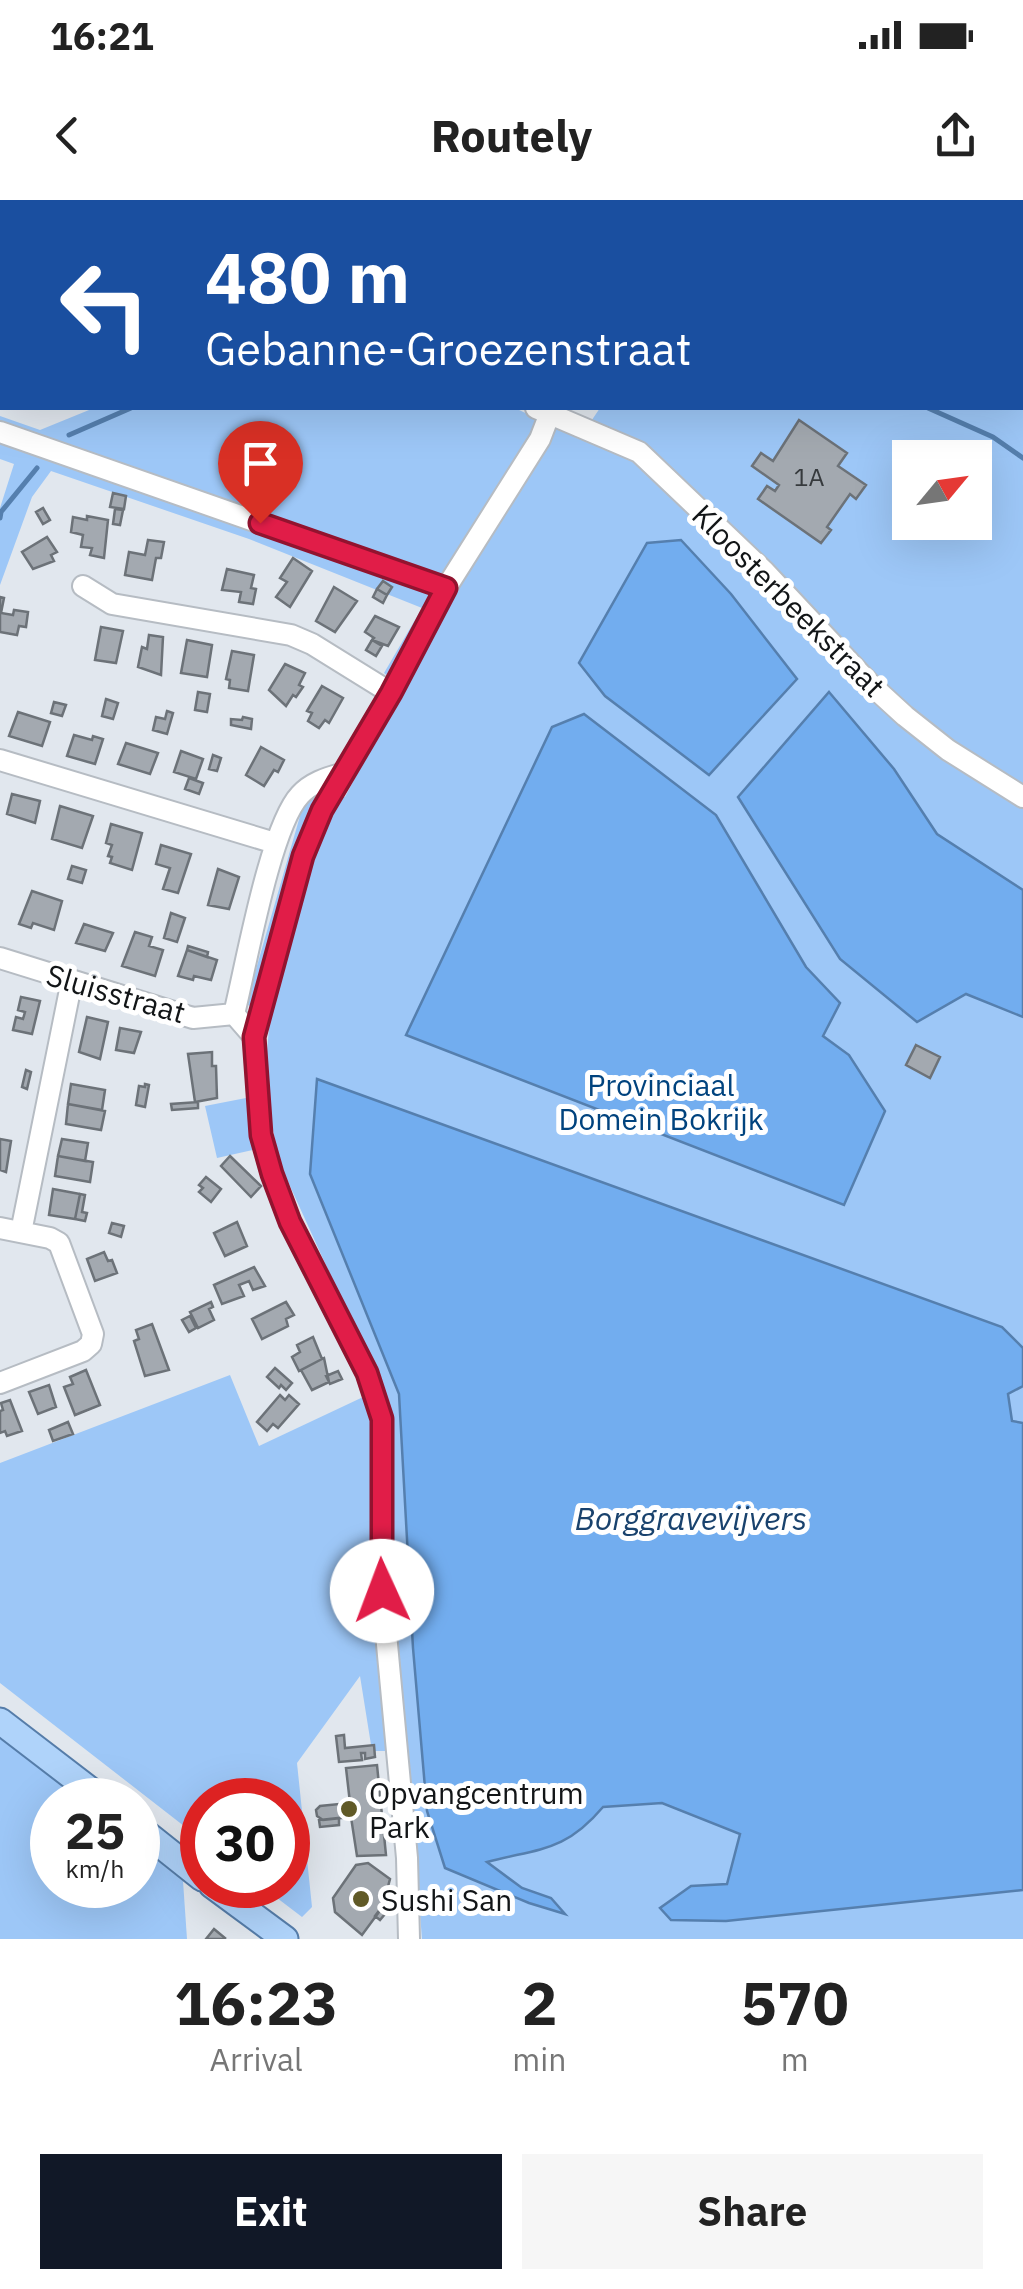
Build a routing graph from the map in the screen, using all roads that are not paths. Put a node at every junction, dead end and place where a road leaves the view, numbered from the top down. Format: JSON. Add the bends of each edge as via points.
{"nodes":[{"id":1,"x":543,"y":410,"type":"edge"},
{"id":2,"x":0,"y":432,"type":"edge"},
{"id":3,"x":82,"y":586,"type":"dead end"},
{"id":4,"x":446,"y":588,"type":"junction"},
{"id":5,"x":391,"y":693,"type":"junction"},
{"id":6,"x":0,"y":760,"type":"edge"},
{"id":7,"x":341,"y":774,"type":"junction"},
{"id":8,"x":1023,"y":797,"type":"edge"},
{"id":9,"x":275,"y":843,"type":"junction"},
{"id":10,"x":0,"y":958,"type":"edge"},
{"id":11,"x":72,"y":980,"type":"junction"},
{"id":12,"x":234,"y":1014,"type":"junction"},
{"id":13,"x":254,"y":1037,"type":"junction"},
{"id":14,"x":10,"y":1230,"type":"edge"},
{"id":15,"x":0,"y":1383,"type":"edge"},
{"id":16,"x":0,"y":1721,"type":"edge"},
{"id":17,"x":74,"y":1778,"type":"edge"},
{"id":18,"x":160,"y":1845,"type":"edge"},
{"id":19,"x":180,"y":1860,"type":"edge"},
{"id":20,"x":242,"y":1908,"type":"edge"},
{"id":21,"x":277,"y":1935,"type":"edge"},
{"id":22,"x":409,"y":1939,"type":"edge"}],
"edges":[{"from":1,"to":4,"type":"street","via":[[540,439]]},
{"from":1,"to":8,"type":"street","name":"Kloosterbeekstraat","via":[[639,452],[881,695],[948,750]]},
{"from":2,"to":4,"type":"street"},
{"from":3,"to":5,"type":"street","via":[[112,604],[291,635]]},
{"from":4,"to":5,"type":"street"},
{"from":5,"to":7,"type":"street"},
{"from":6,"to":9,"type":"street"},
{"from":7,"to":9,"type":"street","via":[[298,796]]},
{"from":7,"to":13,"type":"street","via":[[303,856]]},
{"from":9,"to":12,"type":"street"},
{"from":10,"to":11,"type":"street","name":"Sluisstraat"},
{"from":11,"to":12,"type":"street","name":"Sluisstraat","via":[[193,1018]]},
{"from":11,"to":14,"type":"street"},
{"from":12,"to":13,"type":"street"},
{"from":13,"to":22,"type":"street","via":[[261,1135],[272,1174],[367,1373],[382,1419],[382,1591]]},
{"from":14,"to":15,"type":"street","via":[[59,1243],[93,1334],[83,1351]]},
{"from":16,"to":17,"type":"main road"},
{"from":18,"to":19,"type":"main road"},
{"from":20,"to":21,"type":"main road"}]}
